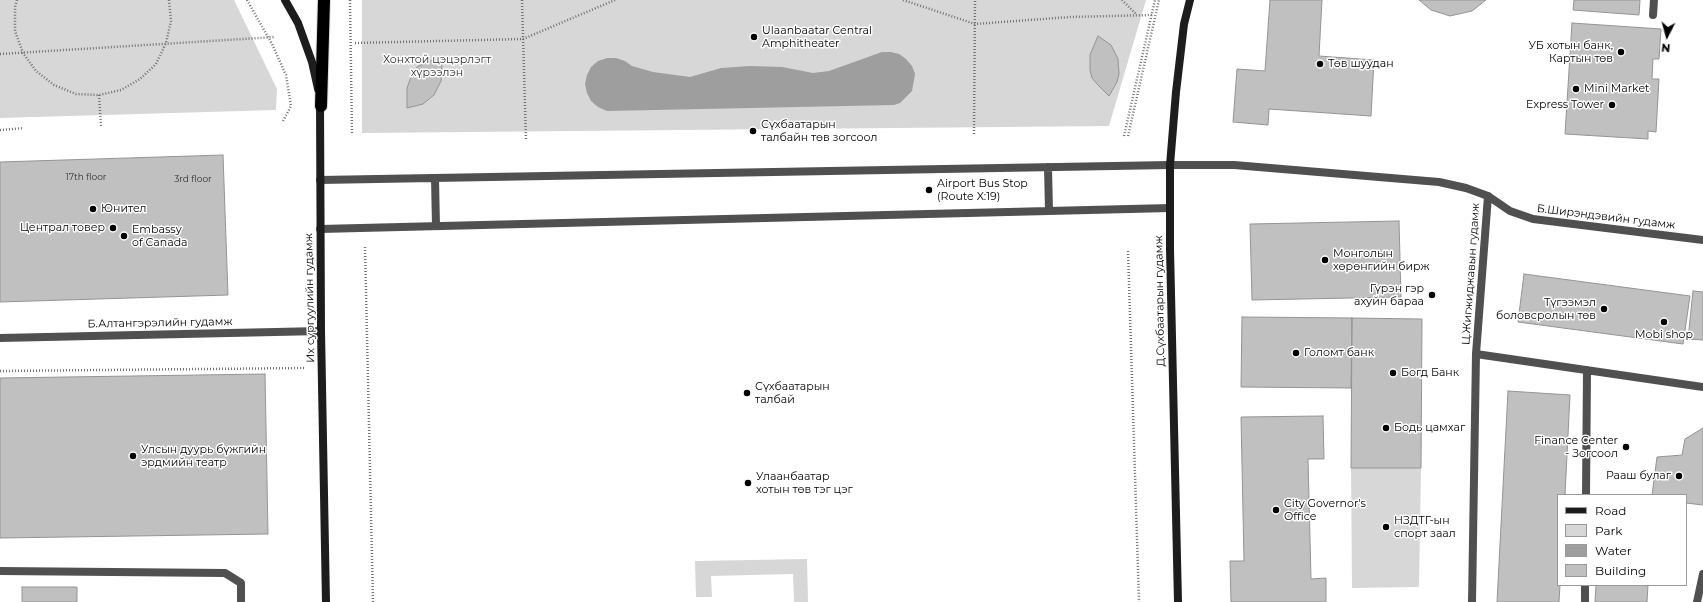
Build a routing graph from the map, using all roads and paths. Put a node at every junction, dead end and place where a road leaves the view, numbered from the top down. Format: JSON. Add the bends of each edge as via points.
{"nodes":[{"id":1,"x":17,"y":0,"type":"edge"},
{"id":2,"x":169,"y":0,"type":"edge"},
{"id":3,"x":247,"y":0,"type":"edge"},
{"id":4,"x":285,"y":0,"type":"edge"},
{"id":5,"x":324,"y":0,"type":"edge"},
{"id":6,"x":350,"y":0,"type":"edge"},
{"id":7,"x":522,"y":0,"type":"edge"},
{"id":8,"x":615,"y":0,"type":"edge"},
{"id":9,"x":903,"y":0,"type":"edge"},
{"id":10,"x":975,"y":0,"type":"edge"},
{"id":11,"x":1122,"y":0,"type":"edge"},
{"id":12,"x":1155,"y":0,"type":"edge"},
{"id":13,"x":1159,"y":0,"type":"edge"},
{"id":14,"x":1190,"y":0,"type":"edge"},
{"id":15,"x":1654,"y":0,"type":"edge"},
{"id":16,"x":1136,"y":14,"type":"junction"},
{"id":17,"x":1152,"y":15,"type":"junction"},
{"id":18,"x":1653,"y":15,"type":"dead end"},
{"id":19,"x":975,"y":24,"type":"junction"},
{"id":20,"x":268,"y":37,"type":"junction"},
{"id":21,"x":274,"y":37,"type":"dead end"},
{"id":22,"x":523,"y":39,"type":"junction"},
{"id":23,"x":166,"y":43,"type":"junction"},
{"id":24,"x":355,"y":43,"type":"dead end"},
{"id":25,"x":23,"y":53,"type":"junction"},
{"id":26,"x":0,"y":54,"type":"edge"},
{"id":27,"x":99,"y":95,"type":"junction"},
{"id":28,"x":321,"y":106,"type":"junction"},
{"id":29,"x":283,"y":121,"type":"dead end"},
{"id":30,"x":101,"y":126,"type":"dead end"},
{"id":31,"x":24,"y":128,"type":"dead end"},
{"id":32,"x":0,"y":130,"type":"edge"},
{"id":33,"x":974,"y":134,"type":"dead end"},
{"id":34,"x":352,"y":136,"type":"dead end"},
{"id":35,"x":1124,"y":136,"type":"dead end"},
{"id":36,"x":1128,"y":136,"type":"dead end"},
{"id":37,"x":526,"y":141,"type":"dead end"},
{"id":38,"x":1170,"y":165,"type":"junction"},
{"id":39,"x":1048,"y":167,"type":"junction"},
{"id":40,"x":435,"y":178,"type":"junction"},
{"id":41,"x":320,"y":180,"type":"junction"},
{"id":42,"x":1488,"y":196,"type":"junction"},
{"id":43,"x":1170,"y":208,"type":"junction"},
{"id":44,"x":1049,"y":210,"type":"junction"},
{"id":45,"x":436,"y":226,"type":"junction"},
{"id":46,"x":320,"y":229,"type":"junction"},
{"id":47,"x":1703,"y":240,"type":"edge"},
{"id":48,"x":365,"y":247,"type":"dead end"},
{"id":49,"x":1128,"y":251,"type":"dead end"},
{"id":50,"x":321,"y":331,"type":"junction"},
{"id":51,"x":0,"y":338,"type":"edge"},
{"id":52,"x":1476,"y":354,"type":"junction"},
{"id":53,"x":322,"y":368,"type":"junction"},
{"id":54,"x":1587,"y":370,"type":"junction"},
{"id":55,"x":0,"y":371,"type":"edge"},
{"id":56,"x":1703,"y":387,"type":"edge"},
{"id":57,"x":1586,"y":494,"type":"edge"},
{"id":58,"x":0,"y":571,"type":"edge"},
{"id":59,"x":1703,"y":574,"type":"edge"},
{"id":60,"x":1585,"y":586,"type":"edge"},
{"id":61,"x":241,"y":602,"type":"edge"},
{"id":62,"x":326,"y":602,"type":"edge"},
{"id":63,"x":373,"y":602,"type":"edge"},
{"id":64,"x":1139,"y":602,"type":"edge"},
{"id":65,"x":1178,"y":602,"type":"edge"},
{"id":66,"x":1472,"y":602,"type":"edge"},
{"id":67,"x":1585,"y":602,"type":"edge"},
{"id":68,"x":1697,"y":602,"type":"edge"}],
"edges":[{"from":1,"to":25,"type":"path","via":[[15,31]]},
{"from":2,"to":23,"type":"path","via":[[171,21]]},
{"from":3,"to":20,"type":"path"},
{"from":4,"to":28,"type":"main road","name":"Их сургуулийн гудамж","via":[[298,23],[312,62]]},
{"from":5,"to":28,"type":"highway"},
{"from":6,"to":34,"type":"path"},
{"from":7,"to":22,"type":"path"},
{"from":8,"to":22,"type":"path"},
{"from":9,"to":19,"type":"path"},
{"from":10,"to":19,"type":"path"},
{"from":11,"to":16,"type":"path"},
{"from":12,"to":17,"type":"path"},
{"from":13,"to":36,"type":"path"},
{"from":14,"to":38,"type":"main road","name":"Д.Сүхбаатарын гудамж","via":[[1184,24]]},
{"from":15,"to":18,"type":"street"},
{"from":16,"to":17,"type":"path"},
{"from":16,"to":19,"type":"path"},
{"from":17,"to":35,"type":"path"},
{"from":19,"to":33,"type":"path"},
{"from":20,"to":21,"type":"path"},
{"from":20,"to":23,"type":"path"},
{"from":20,"to":29,"type":"path","via":[[286,75],[291,106]]},
{"from":22,"to":24,"type":"path"},
{"from":22,"to":37,"type":"path"},
{"from":23,"to":25,"type":"path"},
{"from":23,"to":27,"type":"path","via":[[156,64],[140,79],[120,90]]},
{"from":25,"to":26,"type":"path"},
{"from":25,"to":27,"type":"path","via":[[36,71],[54,85],[76,94]]},
{"from":27,"to":30,"type":"path"},
{"from":28,"to":41,"type":"main road","name":"Их сургуулийн гудамж"},
{"from":31,"to":32,"type":"path"},
{"from":38,"to":39,"type":"street","name":"Ц.Жигжиджавын гудамж"},
{"from":38,"to":42,"type":"street","name":"Ц.Жигжиджавын гудамж","via":[[1234,165],[1440,182]]},
{"from":38,"to":43,"type":"main road","name":"Д.Сүхбаатарын гудамж"},
{"from":39,"to":40,"type":"street","name":"Ц.Жигжиджавын гудамж"},
{"from":39,"to":44,"type":"street"},
{"from":40,"to":41,"type":"street","name":"Ц.Жигжиджавын гудамж"},
{"from":40,"to":45,"type":"street"},
{"from":41,"to":46,"type":"main road","name":"Их сургуулийн гудамж"},
{"from":42,"to":47,"type":"street","name":"Б.Ширэндэвийн гудамж","via":[[1510,211],[1533,219]]},
{"from":42,"to":52,"type":"street","name":"Ц.Жигжиджавын гудамж"},
{"from":43,"to":44,"type":"street"},
{"from":43,"to":65,"type":"main road","name":"Д.Сүхбаатарын гудамж"},
{"from":44,"to":45,"type":"street"},
{"from":45,"to":46,"type":"street"},
{"from":46,"to":50,"type":"main road","name":"Их сургуулийн гудамж"},
{"from":48,"to":63,"type":"path"},
{"from":49,"to":64,"type":"path"},
{"from":50,"to":51,"type":"street","name":"Б.Алтангэрэлийн гудамж"},
{"from":50,"to":53,"type":"main road","name":"Их сургуулийн гудамж"},
{"from":52,"to":54,"type":"street"},
{"from":52,"to":66,"type":"street","name":"Ц.Жигжиджавын гудамж"},
{"from":53,"to":55,"type":"path"},
{"from":53,"to":62,"type":"main road","name":"Их сургуулийн гудамж"},
{"from":54,"to":56,"type":"street"},
{"from":54,"to":57,"type":"street"},
{"from":58,"to":61,"type":"street","via":[[224,573],[241,583]]},
{"from":59,"to":68,"type":"street"},
{"from":60,"to":67,"type":"street"}]}
